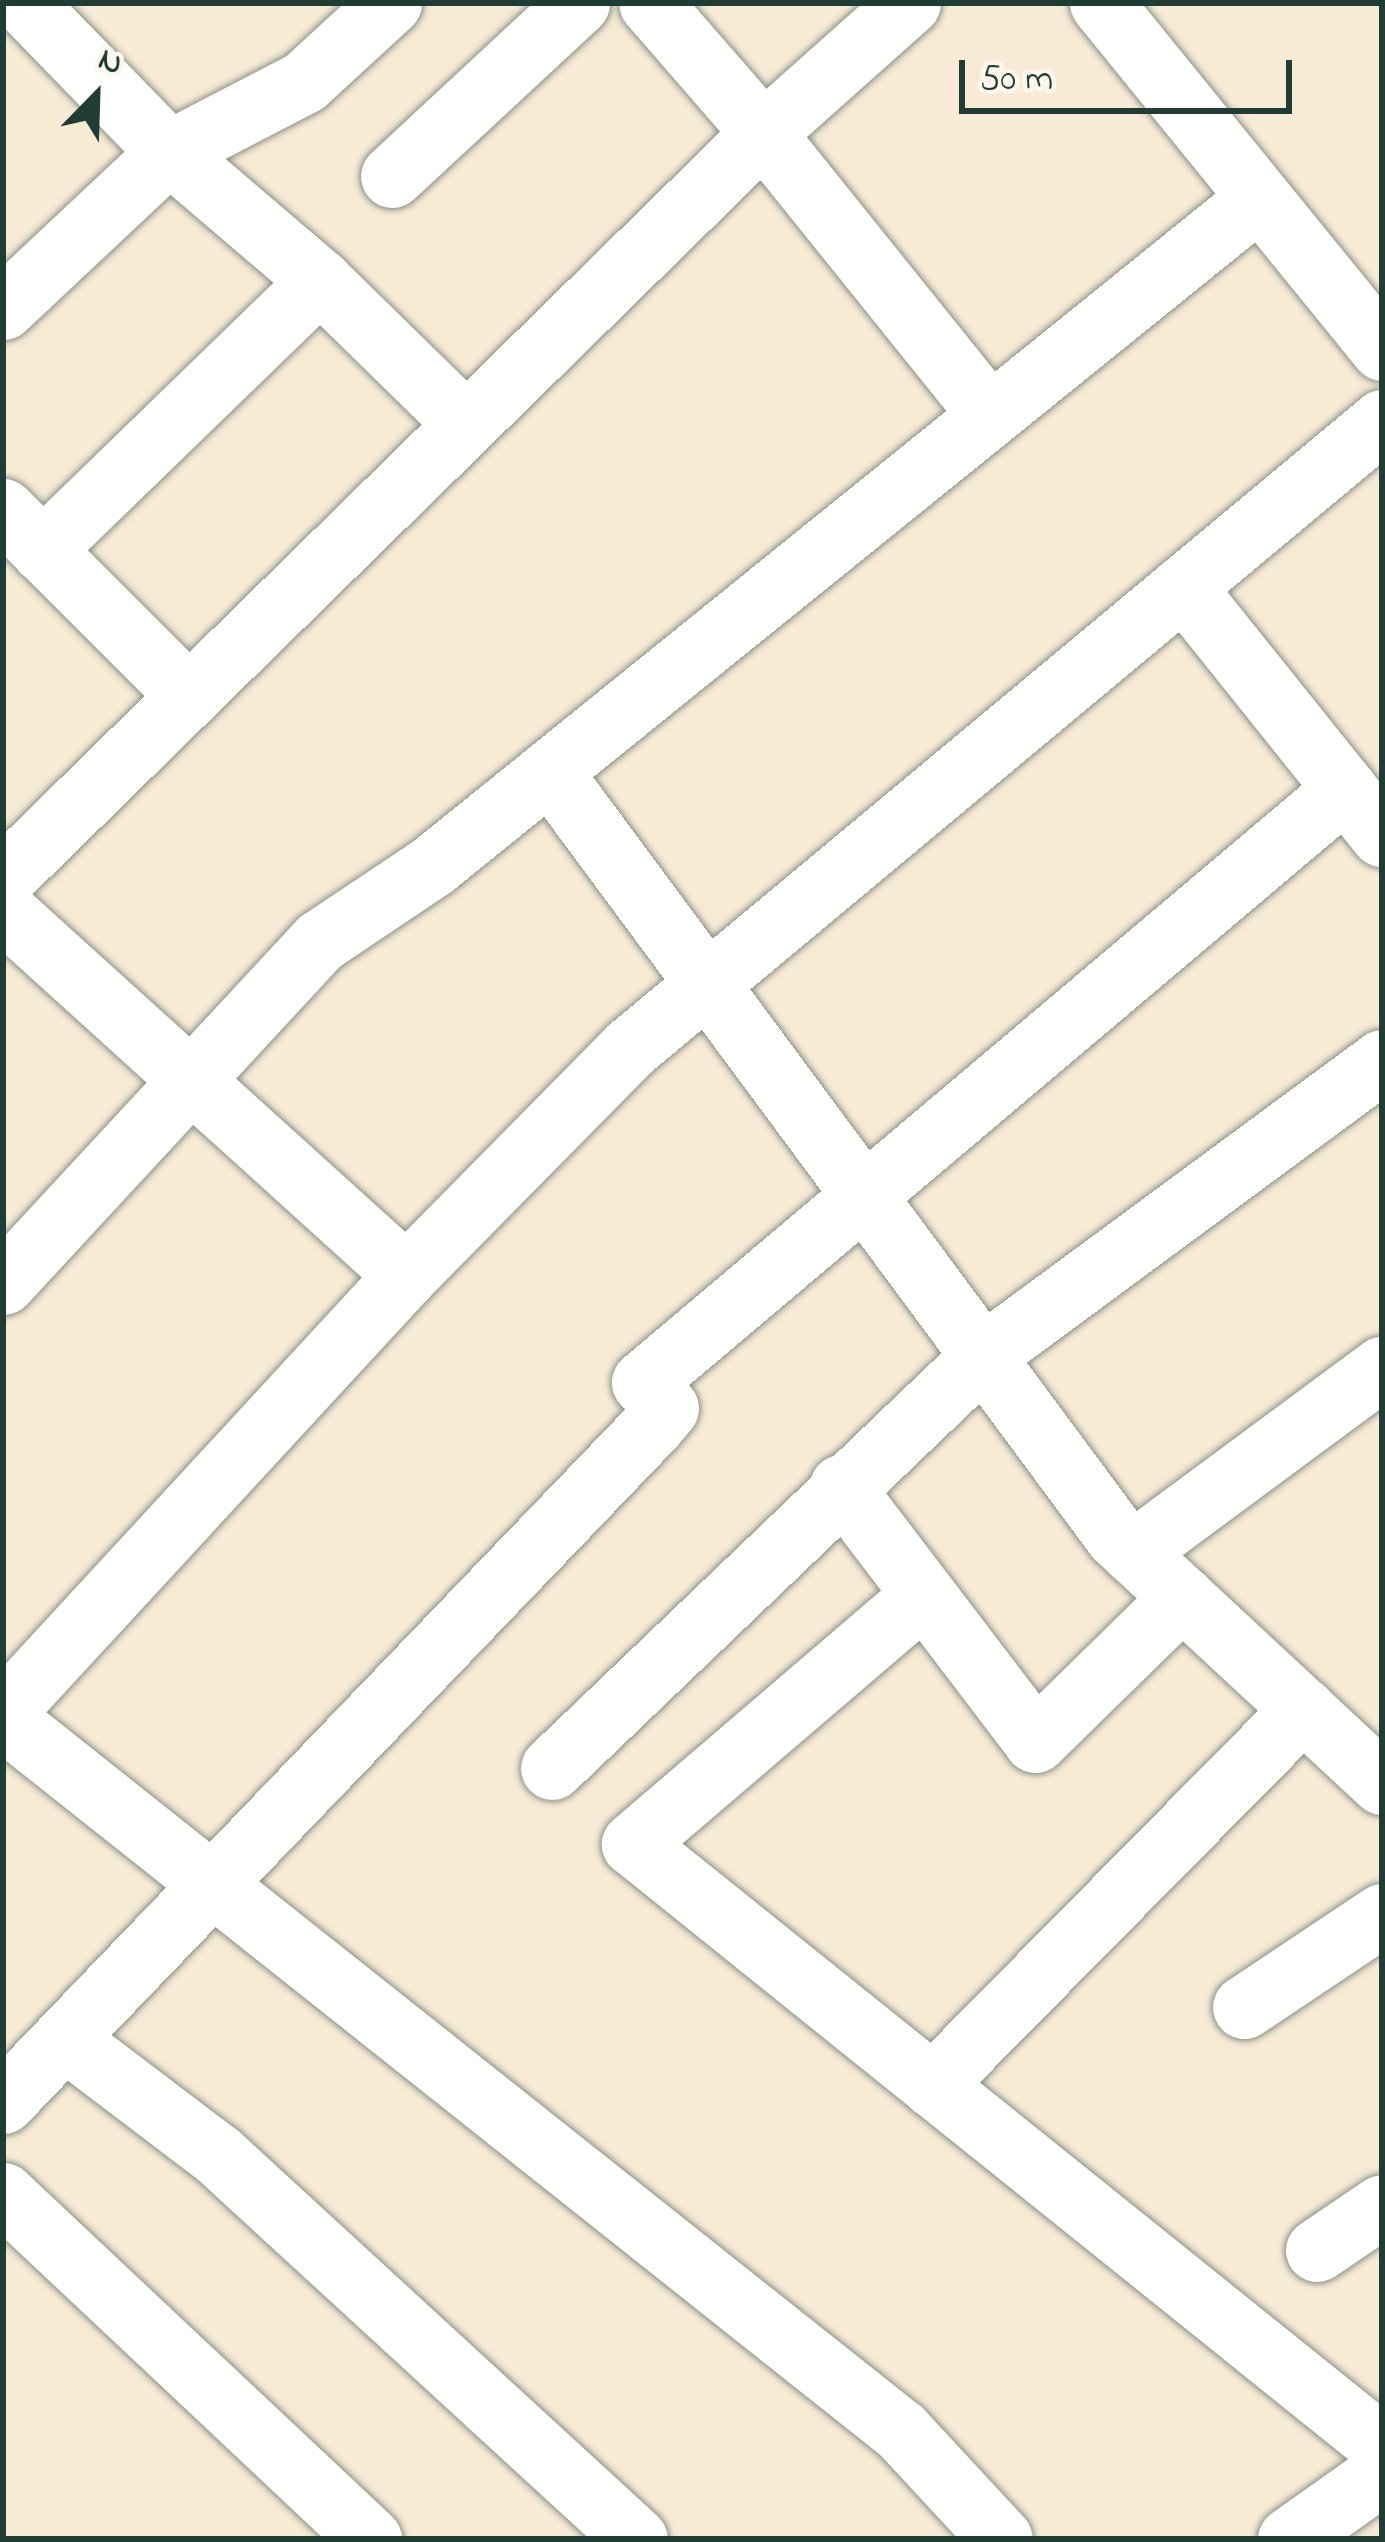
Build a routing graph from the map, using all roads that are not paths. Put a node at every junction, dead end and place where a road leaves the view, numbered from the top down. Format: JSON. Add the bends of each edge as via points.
{"nodes":[{"id":1,"x":390,"y":3,"type":"edge"},
{"id":2,"x":578,"y":3,"type":"edge"},
{"id":3,"x":650,"y":3,"type":"edge"},
{"id":4,"x":909,"y":3,"type":"edge"},
{"id":5,"x":1101,"y":3,"type":"edge"},
{"id":6,"x":59,"y":14,"type":"edge"},
{"id":7,"x":763,"y":134,"type":"junction"},
{"id":8,"x":169,"y":152,"type":"junction"},
{"id":9,"x":392,"y":176,"type":"dead end"},
{"id":10,"x":1259,"y":198,"type":"junction"},
{"id":11,"x":320,"y":281,"type":"junction"},
{"id":12,"x":3,"y":308,"type":"edge"},
{"id":13,"x":1382,"y":350,"type":"edge"},
{"id":14,"x":990,"y":416,"type":"junction"},
{"id":15,"x":1382,"y":421,"type":"edge"},
{"id":16,"x":466,"y":424,"type":"junction"},
{"id":17,"x":23,"y":530,"type":"edge"},
{"id":18,"x":1183,"y":586,"type":"junction"},
{"id":19,"x":189,"y":696,"type":"junction"},
{"id":20,"x":550,"y":772,"type":"junction"},
{"id":21,"x":1364,"y":812,"type":"edge"},
{"id":22,"x":3,"y":878,"type":"edge"},
{"id":23,"x":3,"y":910,"type":"edge"},
{"id":24,"x":707,"y":984,"type":"junction"},
{"id":25,"x":1382,"y":1061,"type":"edge"},
{"id":26,"x":190,"y":1080,"type":"junction"},
{"id":27,"x":863,"y":1196,"type":"junction"},
{"id":28,"x":406,"y":1275,"type":"junction"},
{"id":29,"x":3,"y":1283,"type":"edge"},
{"id":30,"x":986,"y":1353,"type":"junction"},
{"id":31,"x":1382,"y":1367,"type":"edge"},
{"id":32,"x":841,"y":1486,"type":"junction"},
{"id":33,"x":1133,"y":1552,"type":"junction"},
{"id":34,"x":922,"y":1596,"type":"junction"},
{"id":35,"x":1182,"y":1597,"type":"junction"},
{"id":36,"x":1303,"y":1709,"type":"junction"},
{"id":37,"x":3,"y":1715,"type":"edge"},
{"id":38,"x":551,"y":1768,"type":"dead end"},
{"id":39,"x":1382,"y":1783,"type":"edge"},
{"id":40,"x":216,"y":1887,"type":"junction"},
{"id":41,"x":1382,"y":1915,"type":"edge"},
{"id":42,"x":1244,"y":2007,"type":"dead end"},
{"id":43,"x":65,"y":2039,"type":"junction"},
{"id":44,"x":932,"y":2085,"type":"junction"},
{"id":45,"x":3,"y":2102,"type":"edge"},
{"id":46,"x":3,"y":2194,"type":"edge"},
{"id":47,"x":1382,"y":2206,"type":"edge"},
{"id":48,"x":1317,"y":2250,"type":"dead end"},
{"id":49,"x":1382,"y":2446,"type":"edge"},
{"id":50,"x":1382,"y":2474,"type":"edge"},
{"id":51,"x":360,"y":2536,"type":"edge"},
{"id":52,"x":636,"y":2539,"type":"edge"},
{"id":53,"x":1000,"y":2539,"type":"edge"},
{"id":54,"x":1289,"y":2539,"type":"edge"}],
"edges":[{"from":1,"to":8,"type":"street","via":[[304,82]]},
{"from":2,"to":9,"type":"street"},
{"from":3,"to":7,"type":"street"},
{"from":4,"to":7,"type":"street"},
{"from":5,"to":10,"type":"street"},
{"from":6,"to":8,"type":"street"},
{"from":7,"to":14,"type":"street"},
{"from":7,"to":16,"type":"street"},
{"from":8,"to":11,"type":"street"},
{"from":8,"to":12,"type":"street"},
{"from":10,"to":13,"type":"street"},
{"from":10,"to":14,"type":"street"},
{"from":11,"to":16,"type":"street"},
{"from":11,"to":17,"type":"street"},
{"from":14,"to":20,"type":"street"},
{"from":15,"to":18,"type":"street"},
{"from":16,"to":19,"type":"street"},
{"from":17,"to":19,"type":"street"},
{"from":18,"to":21,"type":"street"},
{"from":18,"to":24,"type":"street"},
{"from":19,"to":22,"type":"street"},
{"from":20,"to":24,"type":"street"},
{"from":20,"to":26,"type":"street","via":[[320,941]]},
{"from":21,"to":27,"type":"street"},
{"from":23,"to":26,"type":"street"},
{"from":24,"to":27,"type":"street"},
{"from":24,"to":28,"type":"street","via":[[631,1047]]},
{"from":25,"to":30,"type":"street"},
{"from":26,"to":28,"type":"street"},
{"from":26,"to":29,"type":"street"},
{"from":27,"to":30,"type":"street"},
{"from":27,"to":40,"type":"street","via":[[643,1382],[668,1408]]},
{"from":28,"to":37,"type":"street"},
{"from":30,"to":32,"type":"street"},
{"from":30,"to":33,"type":"street"},
{"from":31,"to":33,"type":"street"},
{"from":32,"to":34,"type":"street"},
{"from":32,"to":38,"type":"street"},
{"from":33,"to":35,"type":"street"},
{"from":34,"to":35,"type":"street","via":[[1034,1741]]},
{"from":34,"to":44,"type":"street","via":[[632,1844]]},
{"from":35,"to":36,"type":"street"},
{"from":36,"to":39,"type":"street"},
{"from":36,"to":44,"type":"street"},
{"from":37,"to":40,"type":"street"},
{"from":40,"to":43,"type":"street"},
{"from":40,"to":53,"type":"street","via":[[901,2431]]},
{"from":41,"to":42,"type":"street"},
{"from":43,"to":45,"type":"street"},
{"from":43,"to":52,"type":"street","via":[[219,2156]]},
{"from":44,"to":49,"type":"street"},
{"from":46,"to":51,"type":"street"},
{"from":47,"to":48,"type":"street"},
{"from":50,"to":54,"type":"street"}]}
